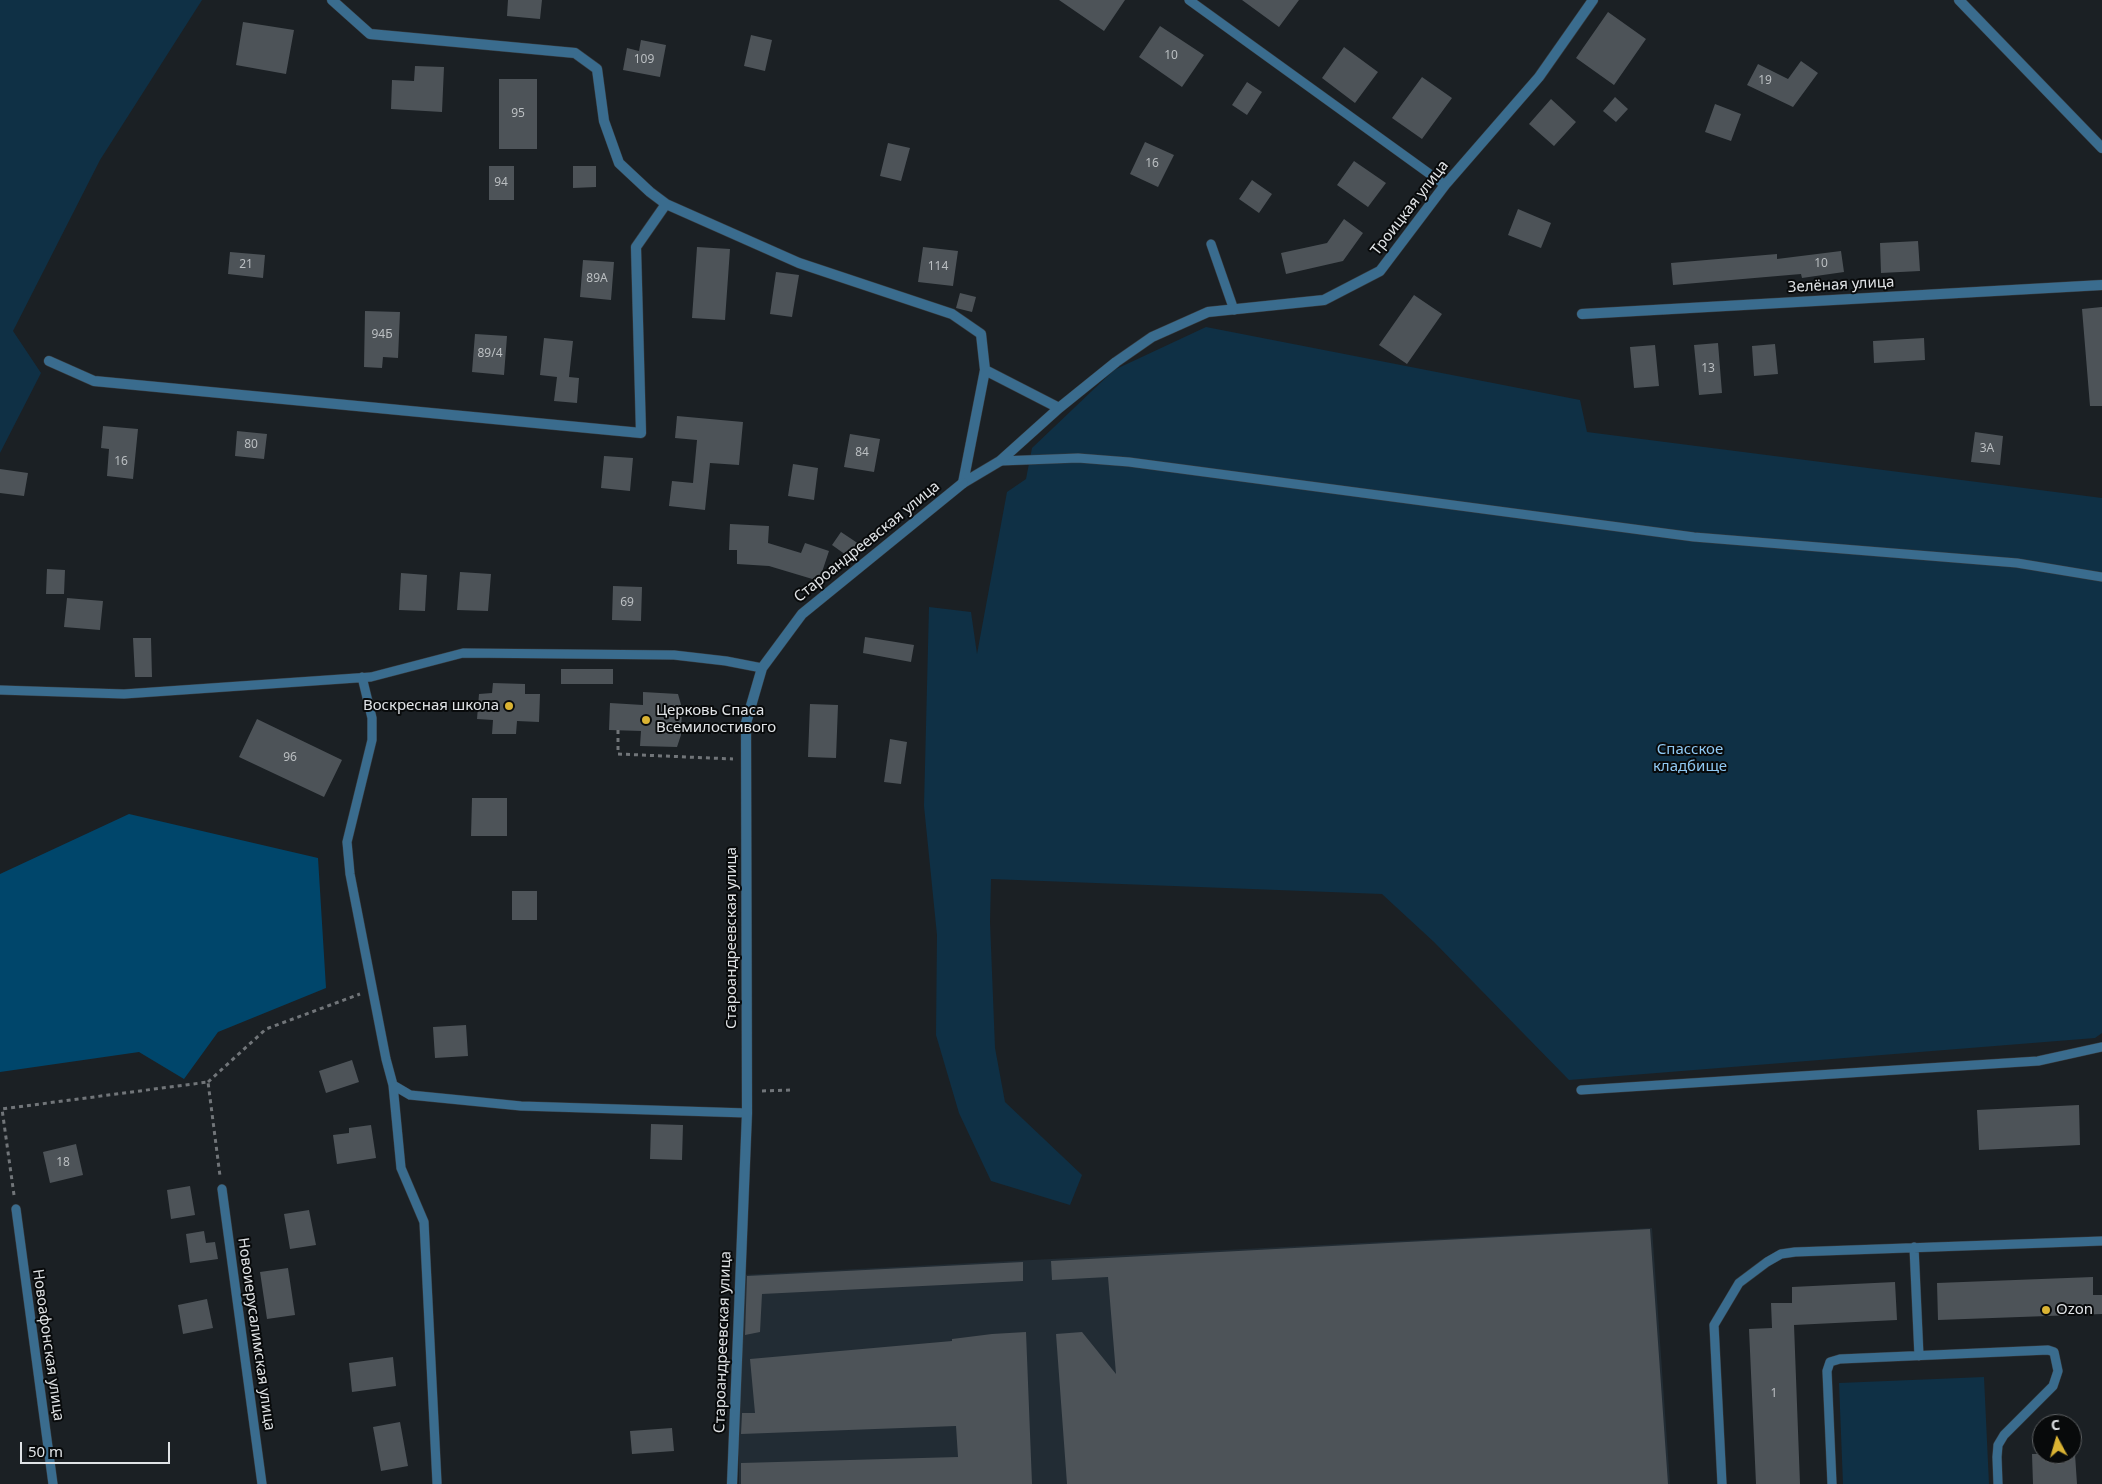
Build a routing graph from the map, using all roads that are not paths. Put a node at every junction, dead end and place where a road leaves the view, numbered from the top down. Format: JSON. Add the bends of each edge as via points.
{"nodes":[{"id":1,"x":332,"y":0,"type":"edge"},
{"id":2,"x":1189,"y":0,"type":"edge"},
{"id":3,"x":1593,"y":0,"type":"edge"},
{"id":4,"x":1959,"y":0,"type":"edge"},
{"id":5,"x":2102,"y":148,"type":"edge"},
{"id":6,"x":1445,"y":185,"type":"junction"},
{"id":7,"x":666,"y":204,"type":"junction"},
{"id":8,"x":1210,"y":244,"type":"dead end"},
{"id":9,"x":2102,"y":285,"type":"edge"},
{"id":10,"x":1234,"y":310,"type":"junction"},
{"id":11,"x":1582,"y":314,"type":"dead end"},
{"id":12,"x":49,"y":361,"type":"dead end"},
{"id":13,"x":985,"y":370,"type":"junction"},
{"id":14,"x":1059,"y":408,"type":"junction"},
{"id":15,"x":1000,"y":461,"type":"junction"},
{"id":16,"x":963,"y":482,"type":"junction"},
{"id":17,"x":2102,"y":577,"type":"edge"},
{"id":18,"x":762,"y":668,"type":"junction"},
{"id":19,"x":362,"y":677,"type":"junction"},
{"id":20,"x":0,"y":690,"type":"edge"},
{"id":21,"x":2102,"y":1047,"type":"edge"},
{"id":22,"x":393,"y":1085,"type":"junction"},
{"id":23,"x":1581,"y":1090,"type":"dead end"},
{"id":24,"x":747,"y":1113,"type":"junction"},
{"id":25,"x":222,"y":1189,"type":"road end"},
{"id":26,"x":16,"y":1209,"type":"road end"},
{"id":27,"x":2102,"y":1241,"type":"edge"},
{"id":28,"x":1914,"y":1247,"type":"junction"},
{"id":29,"x":1919,"y":1356,"type":"junction"},
{"id":30,"x":437,"y":1483,"type":"dead end"},
{"id":31,"x":53,"y":1484,"type":"edge"},
{"id":32,"x":262,"y":1484,"type":"edge"},
{"id":33,"x":732,"y":1484,"type":"edge"},
{"id":34,"x":1722,"y":1484,"type":"edge"},
{"id":35,"x":1832,"y":1484,"type":"edge"},
{"id":36,"x":1998,"y":1484,"type":"edge"}],
"edges":[{"from":1,"to":7,"type":"street","via":[[370,34],[575,53],[597,69],[604,121],[619,163]]},
{"from":2,"to":6,"type":"lane"},
{"from":3,"to":6,"type":"street","name":"Троицкая улица","via":[[1539,77]]},
{"from":4,"to":5,"type":"street"},
{"from":6,"to":10,"type":"street","name":"Троицкая улица","via":[[1380,271],[1324,300]]},
{"from":7,"to":12,"type":"street","via":[[636,247],[641,433],[94,381]]},
{"from":7,"to":13,"type":"street","via":[[799,263],[952,314],[981,334]]},
{"from":8,"to":10,"type":"lane"},
{"from":9,"to":11,"type":"street","name":"Зелёная улица"},
{"from":10,"to":14,"type":"street","name":"Троицкая улица","via":[[1208,312],[1152,337]]},
{"from":13,"to":14,"type":"street"},
{"from":13,"to":16,"type":"street"},
{"from":14,"to":15,"type":"street","name":"Троицкая улица"},
{"from":15,"to":16,"type":"street","name":"Староандреевская улица"},
{"from":15,"to":17,"type":"lane","via":[[1078,458],[1129,462],[1694,537],[2017,563]]},
{"from":16,"to":18,"type":"street","name":"Староандреевская улица","via":[[802,614]]},
{"from":18,"to":19,"type":"lane","via":[[674,655],[463,653]]},
{"from":18,"to":24,"type":"street","name":"Староандреевская улица","via":[[746,723]]},
{"from":19,"to":20,"type":"lane","via":[[124,694]]},
{"from":19,"to":22,"type":"lane","via":[[372,718],[372,740],[347,842],[350,874]]},
{"from":21,"to":23,"type":"lane","via":[[2038,1062]]},
{"from":22,"to":24,"type":"lane","via":[[410,1095],[521,1106]]},
{"from":22,"to":30,"type":"lane","via":[[401,1168],[424,1222]]},
{"from":24,"to":33,"type":"street","name":"Староандреевская улица"},
{"from":25,"to":32,"type":"lane","name":"Новоиерусалимская улица"},
{"from":26,"to":31,"type":"lane","name":"Новоафонская улица"},
{"from":27,"to":28,"type":"lane"},
{"from":28,"to":29,"type":"lane"},
{"from":28,"to":34,"type":"lane","via":[[1781,1254],[1740,1283],[1714,1325]]},
{"from":29,"to":35,"type":"lane","via":[[1830,1362],[1827,1371]]},
{"from":29,"to":36,"type":"lane","via":[[2054,1352],[2058,1371],[2053,1386],[1998,1445]]}]}
